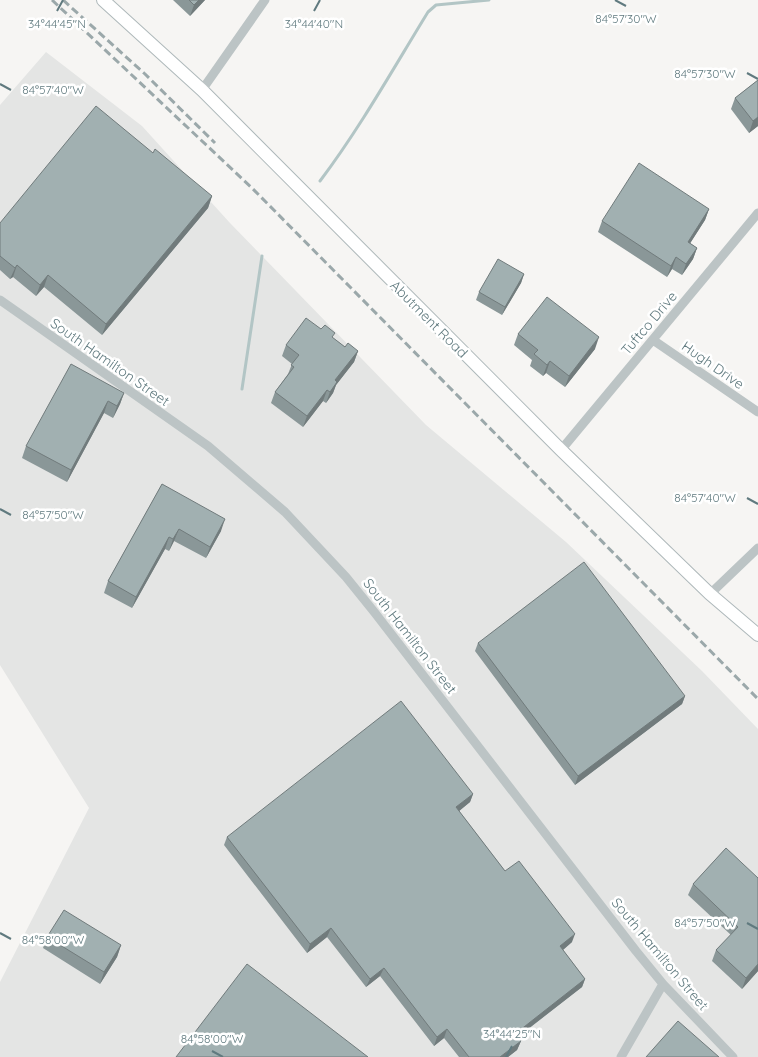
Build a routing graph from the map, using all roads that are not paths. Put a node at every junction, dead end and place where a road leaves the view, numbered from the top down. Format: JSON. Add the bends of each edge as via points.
{"nodes":[{"id":1,"x":103,"y":0,"type":"edge"},
{"id":2,"x":265,"y":0,"type":"edge"},
{"id":3,"x":202,"y":90,"type":"junction"},
{"id":4,"x":758,"y":213,"type":"edge"},
{"id":5,"x":0,"y":300,"type":"edge"},
{"id":6,"x":653,"y":340,"type":"junction"},
{"id":7,"x":758,"y":412,"type":"edge"},
{"id":8,"x":561,"y":450,"type":"junction"},
{"id":9,"x":758,"y":548,"type":"edge"},
{"id":10,"x":710,"y":594,"type":"junction"},
{"id":11,"x":758,"y":635,"type":"edge"},
{"id":12,"x":663,"y":984,"type":"junction"},
{"id":13,"x":621,"y":1057,"type":"edge"},
{"id":14,"x":732,"y":1057,"type":"edge"}],
"edges":[{"from":1,"to":3,"type":"main road","name":"Abutment Road"},
{"from":2,"to":3,"type":"street"},
{"from":3,"to":8,"type":"main road","name":"Abutment Road"},
{"from":4,"to":6,"type":"street","name":"Tuftco Drive"},
{"from":5,"to":12,"type":"street","name":"South Hamilton Street","via":[[208,446],[285,512],[375,612]]},
{"from":6,"to":7,"type":"street","name":"Hugh Drive"},
{"from":6,"to":8,"type":"street","name":"Tuftco Drive"},
{"from":8,"to":10,"type":"main road","name":"Abutment Road"},
{"from":9,"to":10,"type":"street"},
{"from":10,"to":11,"type":"main road","name":"Abutment Road"},
{"from":12,"to":13,"type":"street"},
{"from":12,"to":14,"type":"street","name":"South Hamilton Street"}]}
